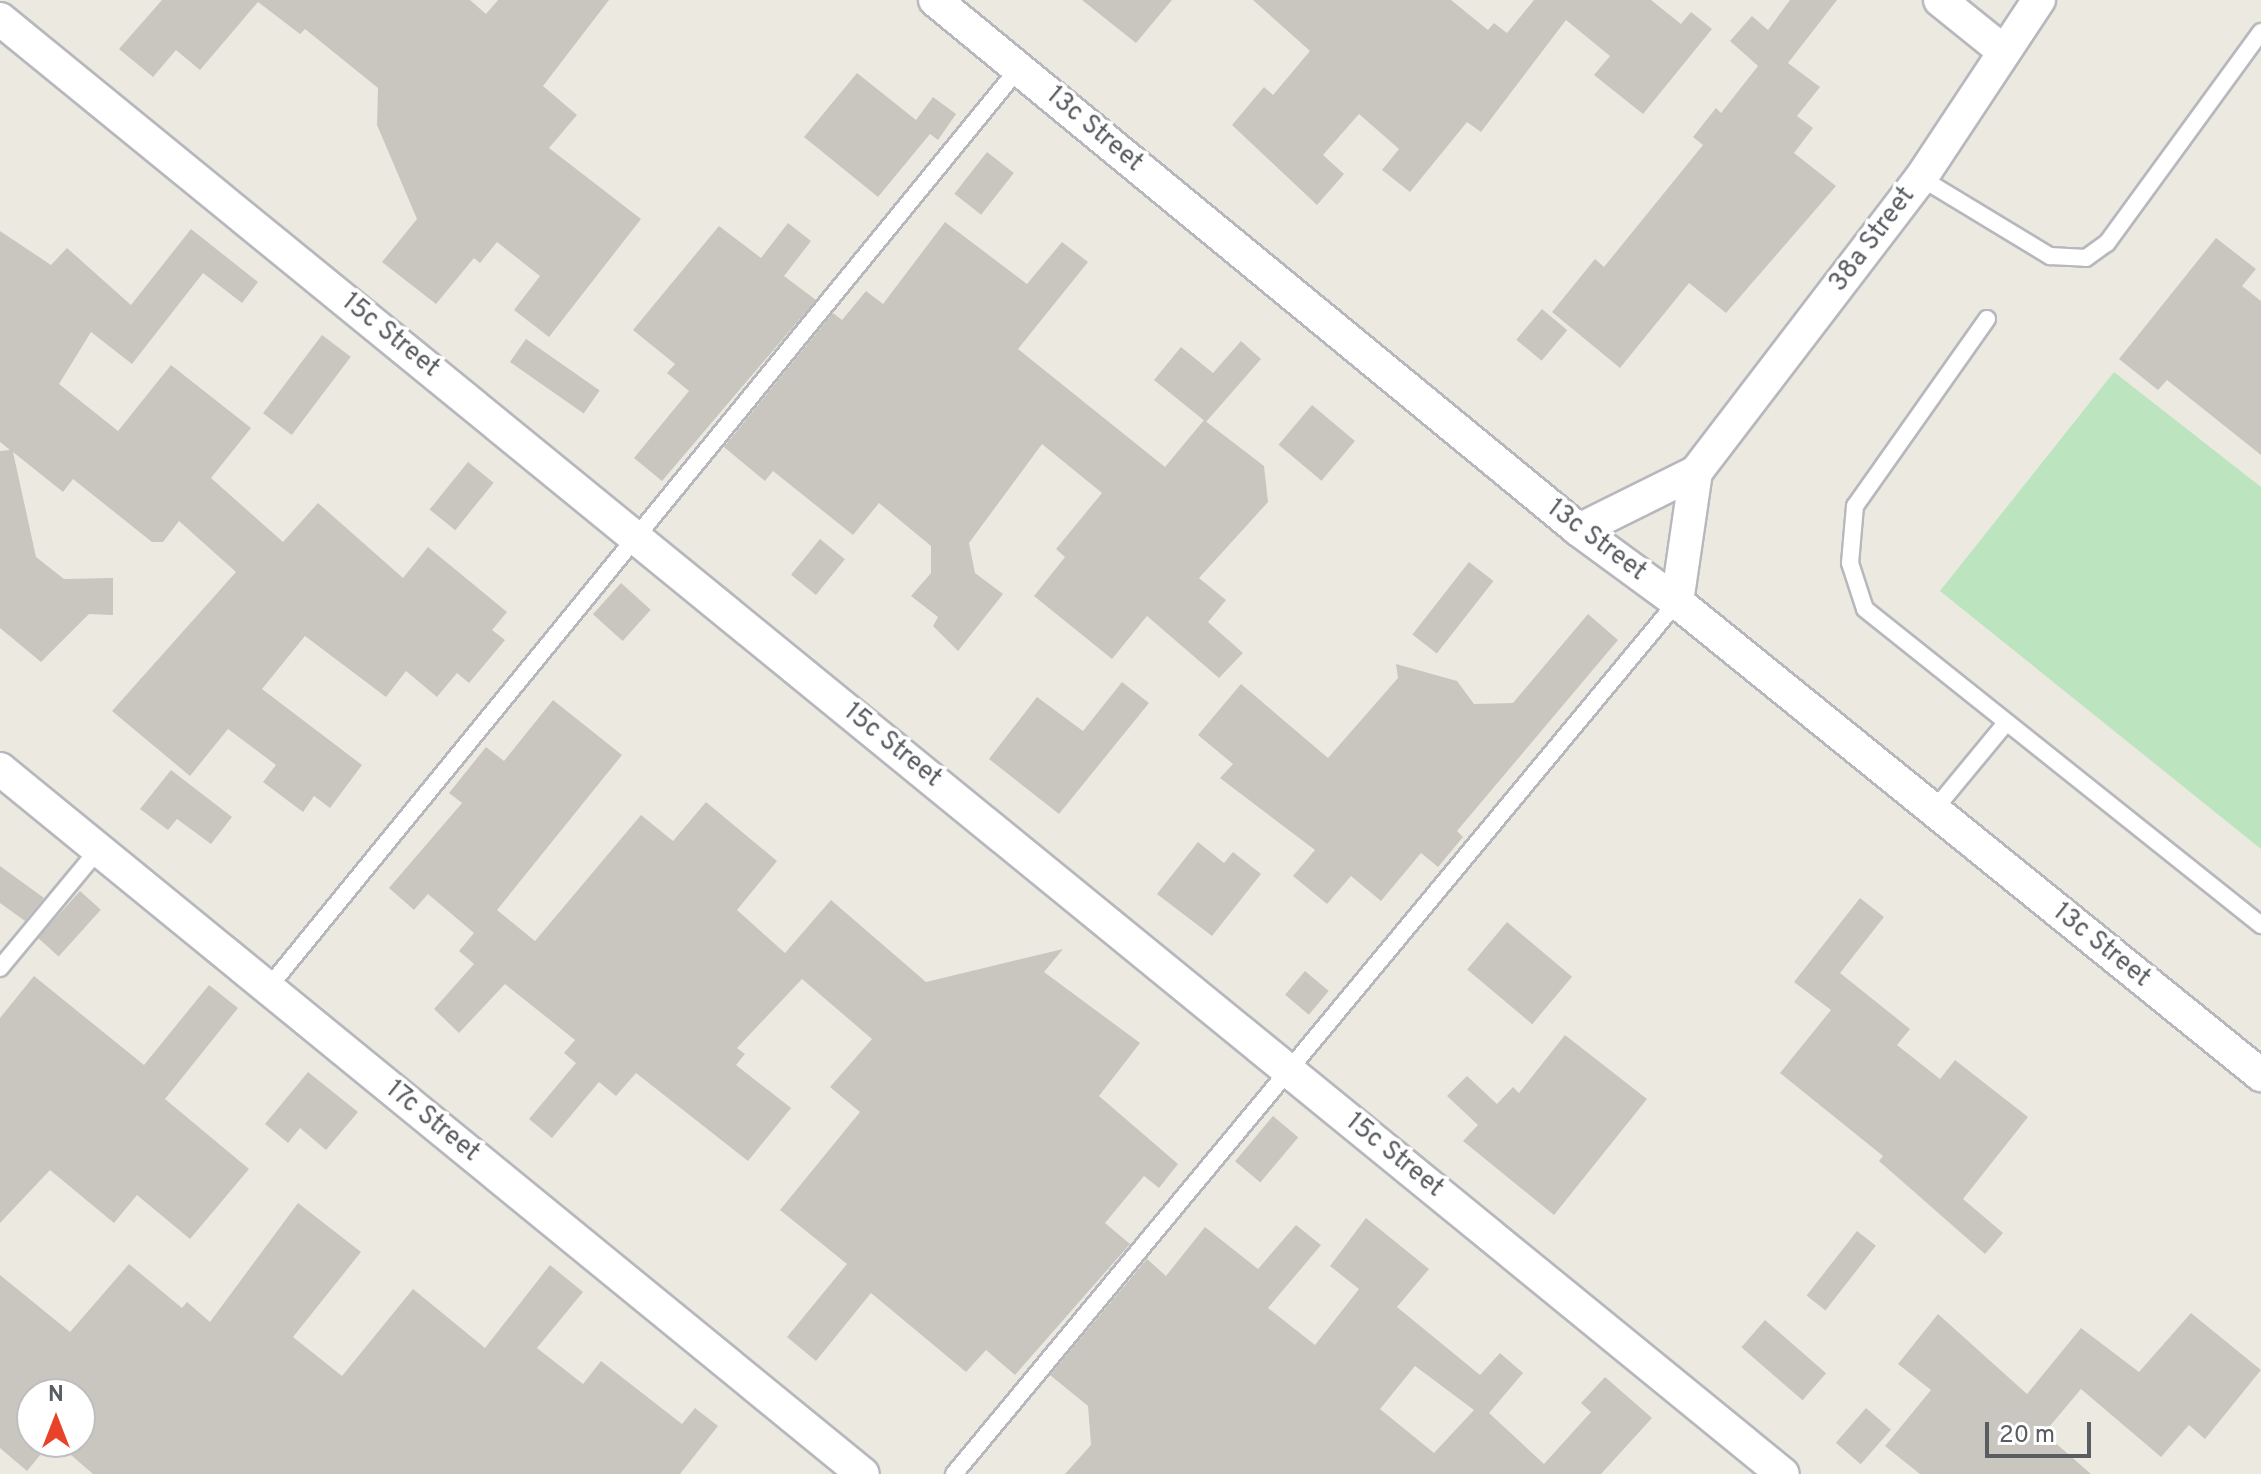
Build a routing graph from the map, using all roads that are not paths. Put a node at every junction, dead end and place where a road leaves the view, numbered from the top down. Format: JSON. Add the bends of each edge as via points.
{"nodes":[{"id":1,"x":1940,"y":0,"type":"edge"},
{"id":2,"x":2039,"y":0,"type":"edge"},
{"id":3,"x":940,"y":1,"type":"edge"},
{"id":4,"x":0,"y":19,"type":"edge"},
{"id":5,"x":2261,"y":32,"type":"edge"},
{"id":6,"x":2002,"y":50,"type":"junction"},
{"id":7,"x":1019,"y":68,"type":"junction"},
{"id":8,"x":1921,"y":178,"type":"junction"},
{"id":9,"x":1987,"y":319,"type":"dead end"},
{"id":10,"x":1696,"y":472,"type":"junction"},
{"id":11,"x":1579,"y":530,"type":"junction"},
{"id":12,"x":634,"y":536,"type":"junction"},
{"id":13,"x":1677,"y":602,"type":"junction"},
{"id":14,"x":2006,"y":723,"type":"junction"},
{"id":15,"x":0,"y":769,"type":"edge"},
{"id":16,"x":1934,"y":810,"type":"junction"},
{"id":17,"x":98,"y":850,"type":"junction"},
{"id":18,"x":2261,"y":925,"type":"edge"},
{"id":19,"x":0,"y":968,"type":"edge"},
{"id":20,"x":268,"y":988,"type":"junction"},
{"id":21,"x":1288,"y":1069,"type":"junction"},
{"id":22,"x":2261,"y":1075,"type":"edge"},
{"id":23,"x":863,"y":1474,"type":"edge"},
{"id":24,"x":954,"y":1474,"type":"edge"},
{"id":25,"x":1783,"y":1474,"type":"edge"}],
"edges":[{"from":1,"to":6,"type":"street"},
{"from":2,"to":6,"type":"street","name":"38a Street"},
{"from":3,"to":7,"type":"street","name":"13c Street"},
{"from":4,"to":12,"type":"street","name":"15c Street"},
{"from":5,"to":8,"type":"lane","via":[[2107,243],[2086,258],[2050,256]]},
{"from":6,"to":8,"type":"street","name":"38a Street"},
{"from":7,"to":11,"type":"street","name":"13c Street"},
{"from":7,"to":12,"type":"lane"},
{"from":8,"to":10,"type":"street","name":"38a Street"},
{"from":9,"to":14,"type":"lane","via":[[1866,486],[1849,532],[1850,563],[1865,609]]},
{"from":10,"to":11,"type":"street","name":"38a Street"},
{"from":10,"to":13,"type":"street","name":"38a Street"},
{"from":11,"to":13,"type":"street","name":"13c Street"},
{"from":12,"to":20,"type":"lane"},
{"from":12,"to":21,"type":"street","name":"15c Street"},
{"from":13,"to":16,"type":"street","name":"13c Street"},
{"from":13,"to":21,"type":"lane"},
{"from":14,"to":16,"type":"lane"},
{"from":14,"to":18,"type":"lane"},
{"from":15,"to":17,"type":"street","name":"17c Street"},
{"from":16,"to":22,"type":"street","name":"13c Street"},
{"from":17,"to":19,"type":"lane"},
{"from":17,"to":20,"type":"street","name":"17c Street"},
{"from":20,"to":23,"type":"street","name":"17c Street"},
{"from":21,"to":24,"type":"lane"},
{"from":21,"to":25,"type":"street","name":"15c Street"}]}
